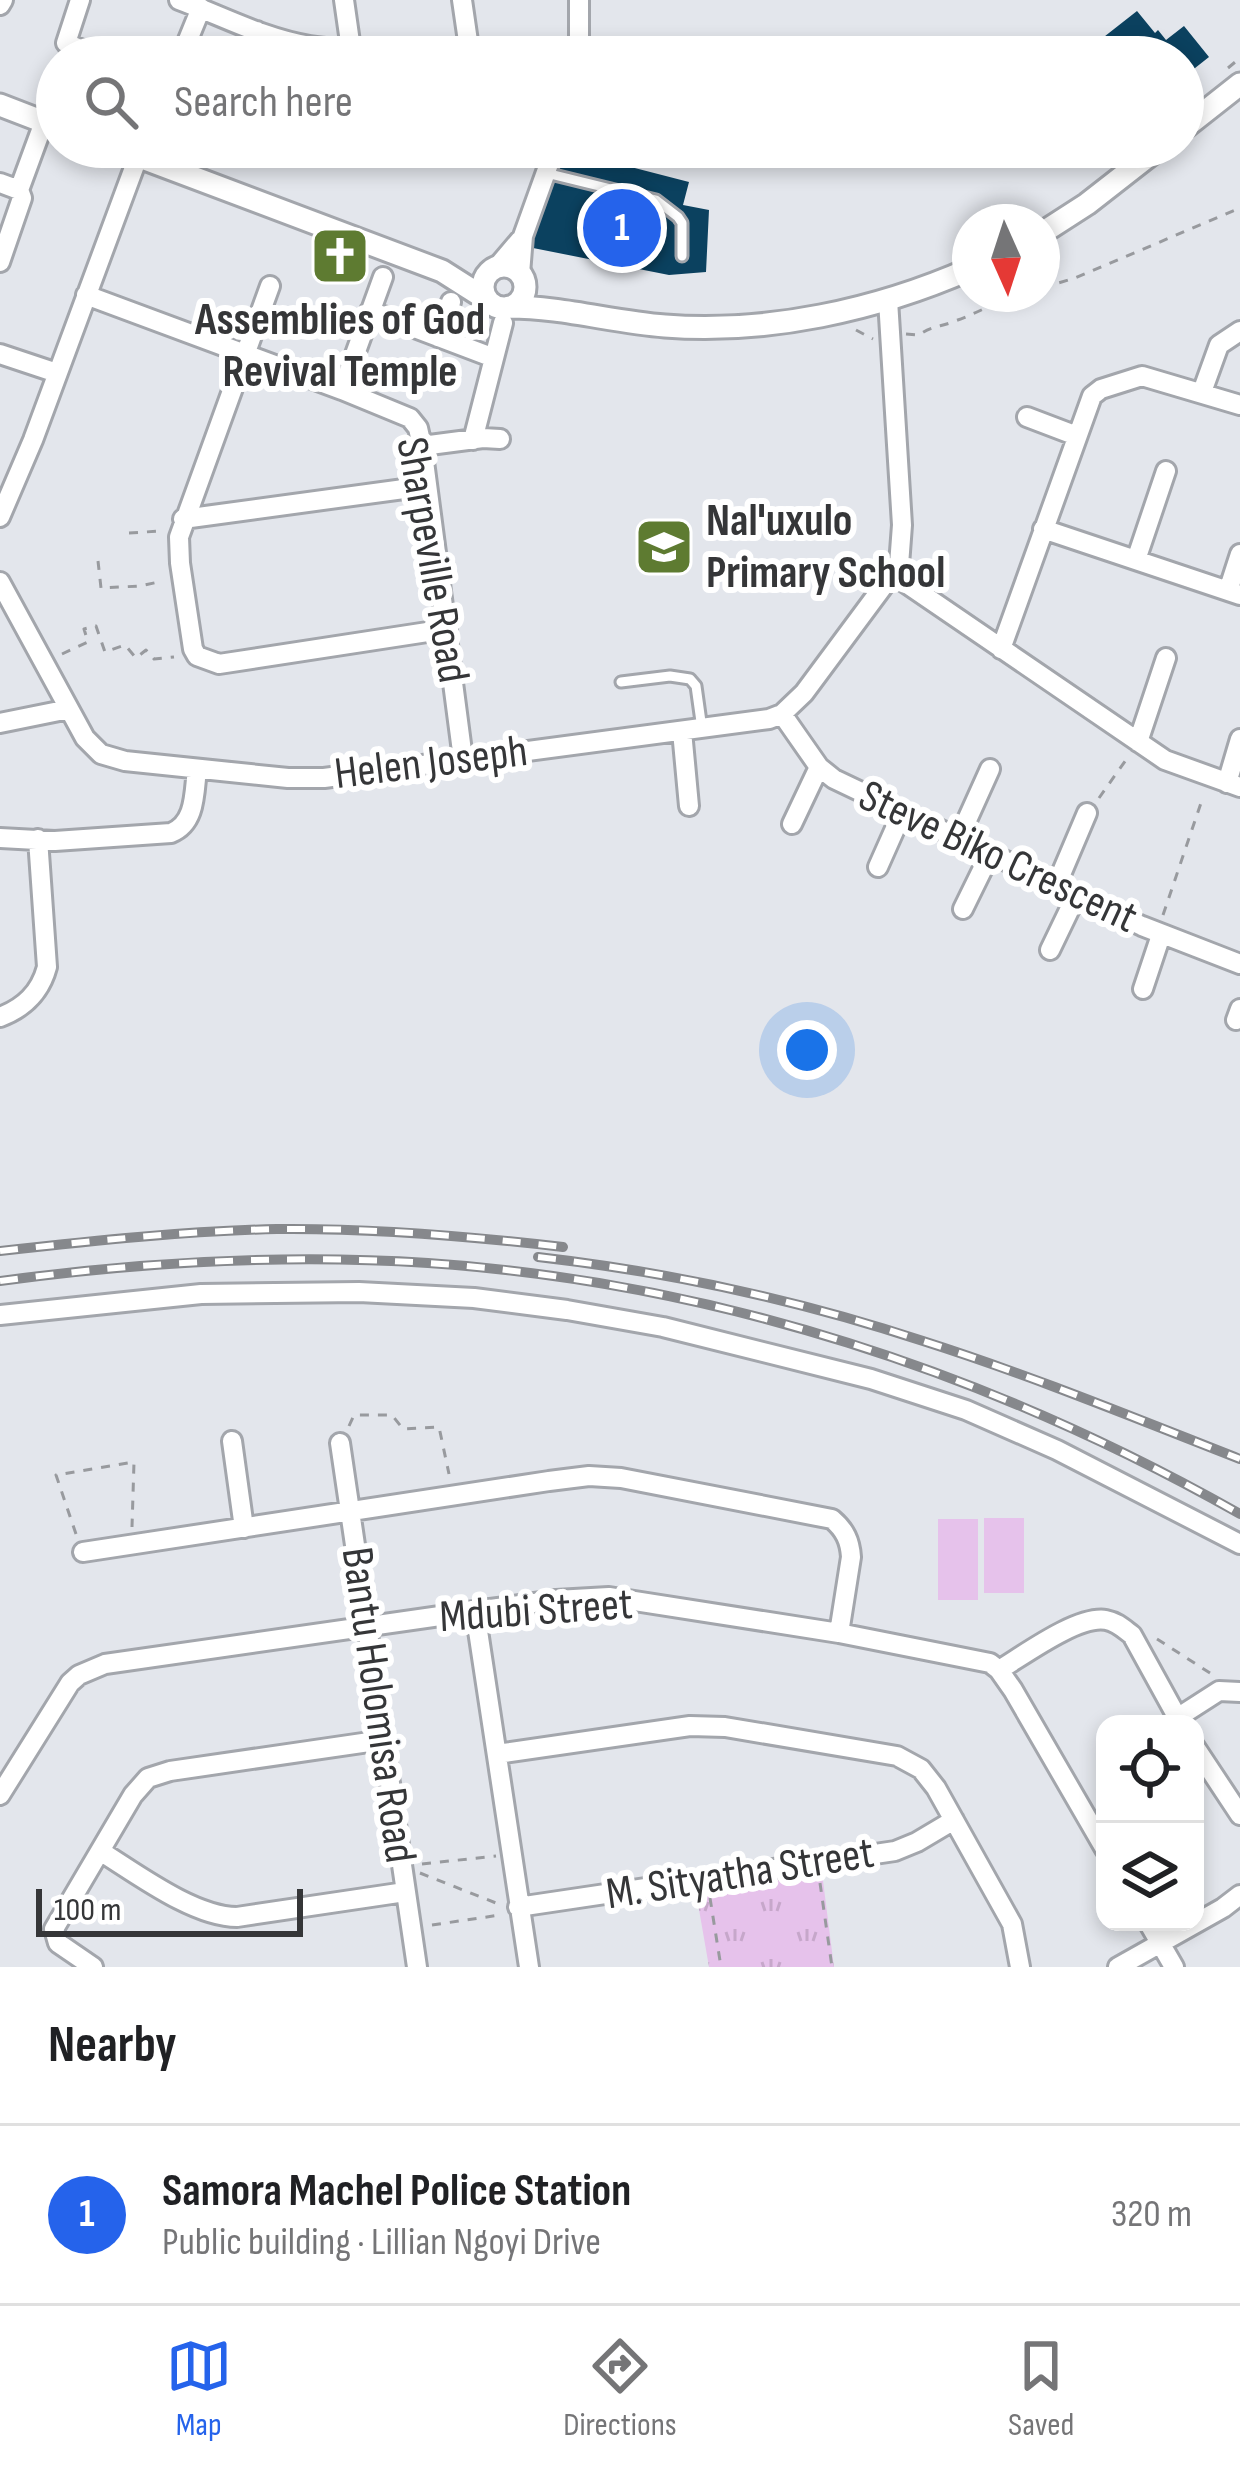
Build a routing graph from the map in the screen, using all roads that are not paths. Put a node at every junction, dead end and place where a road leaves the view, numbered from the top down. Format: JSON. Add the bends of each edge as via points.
{"nodes":[{"id":1,"x":80,"y":0,"type":"edge"},
{"id":2,"x":179,"y":0,"type":"edge"},
{"id":3,"x":344,"y":0,"type":"edge"},
{"id":4,"x":462,"y":0,"type":"edge"},
{"id":5,"x":579,"y":0,"type":"edge"},
{"id":6,"x":201,"y":8,"type":"junction"},
{"id":7,"x":229,"y":10,"type":"edge"},
{"id":8,"x":257,"y":31,"type":"junction"},
{"id":9,"x":69,"y":36,"type":"edge"},
{"id":10,"x":190,"y":36,"type":"edge"},
{"id":11,"x":255,"y":36,"type":"edge"},
{"id":12,"x":272,"y":36,"type":"edge"},
{"id":13,"x":349,"y":36,"type":"edge"},
{"id":14,"x":470,"y":36,"type":"edge"},
{"id":15,"x":579,"y":36,"type":"edge"},
{"id":16,"x":1240,"y":84,"type":"edge"},
{"id":17,"x":0,"y":105,"type":"edge"},
{"id":18,"x":1204,"y":112,"type":"edge"},
{"id":19,"x":36,"y":119,"type":"edge"},
{"id":20,"x":36,"y":146,"type":"edge"},
{"id":21,"x":134,"y":168,"type":"edge"},
{"id":22,"x":167,"y":168,"type":"edge"},
{"id":23,"x":547,"y":168,"type":"edge"},
{"id":24,"x":1133,"y":168,"type":"edge"},
{"id":25,"x":546,"y":172,"type":"junction"},
{"id":26,"x":9,"y":187,"type":"edge"},
{"id":27,"x":1060,"y":222,"type":"edge"},
{"id":28,"x":523,"y":236,"type":"junction"},
{"id":29,"x":682,"y":256,"type":"dead end"},
{"id":30,"x":0,"y":262,"type":"edge"},
{"id":31,"x":494,"y":269,"type":"junction"},
{"id":32,"x":442,"y":271,"type":"junction"},
{"id":33,"x":383,"y":277,"type":"dead end"},
{"id":34,"x":522,"y":277,"type":"junction"},
{"id":35,"x":952,"y":277,"type":"edge"},
{"id":36,"x":270,"y":286,"type":"dead end"},
{"id":37,"x":86,"y":295,"type":"junction"},
{"id":38,"x":486,"y":299,"type":"junction"},
{"id":39,"x":888,"y":300,"type":"junction"},
{"id":40,"x":451,"y":302,"type":"dead end"},
{"id":41,"x":563,"y":310,"type":"junction"},
{"id":42,"x":370,"y":311,"type":"junction"},
{"id":43,"x":506,"y":315,"type":"junction"},
{"id":44,"x":1240,"y":331,"type":"edge"},
{"id":45,"x":438,"y":337,"type":"junction"},
{"id":46,"x":0,"y":354,"type":"edge"},
{"id":47,"x":244,"y":355,"type":"junction"},
{"id":48,"x":494,"y":358,"type":"junction"},
{"id":49,"x":57,"y":373,"type":"junction"},
{"id":50,"x":342,"y":390,"type":"junction"},
{"id":51,"x":1202,"y":392,"type":"junction"},
{"id":52,"x":1240,"y":405,"type":"edge"},
{"id":53,"x":1027,"y":417,"type":"dead end"},
{"id":54,"x":1077,"y":436,"type":"junction"},
{"id":55,"x":500,"y":439,"type":"dead end"},
{"id":56,"x":473,"y":440,"type":"junction"},
{"id":57,"x":422,"y":446,"type":"junction"},
{"id":58,"x":1166,"y":472,"type":"dead end"},
{"id":59,"x":426,"y":486,"type":"junction"},
{"id":60,"x":5,"y":494,"type":"edge"},
{"id":61,"x":0,"y":517,"type":"edge"},
{"id":62,"x":182,"y":525,"type":"junction"},
{"id":63,"x":1043,"y":529,"type":"junction"},
{"id":64,"x":1240,"y":554,"type":"edge"},
{"id":65,"x":1136,"y":560,"type":"junction"},
{"id":66,"x":894,"y":575,"type":"junction"},
{"id":67,"x":0,"y":582,"type":"edge"},
{"id":68,"x":1234,"y":593,"type":"edge"},
{"id":69,"x":448,"y":629,"type":"junction"},
{"id":70,"x":1001,"y":650,"type":"junction"},
{"id":71,"x":1166,"y":658,"type":"dead end"},
{"id":72,"x":621,"y":682,"type":"dead end"},
{"id":73,"x":69,"y":710,"type":"junction"},
{"id":74,"x":782,"y":714,"type":"junction"},
{"id":75,"x":0,"y":723,"type":"edge"},
{"id":76,"x":692,"y":730,"type":"junction"},
{"id":77,"x":1240,"y":740,"type":"edge"},
{"id":78,"x":1138,"y":742,"type":"junction"},
{"id":79,"x":463,"y":759,"type":"junction"},
{"id":80,"x":819,"y":767,"type":"junction"},
{"id":81,"x":196,"y":769,"type":"junction"},
{"id":82,"x":990,"y":769,"type":"dead end"},
{"id":83,"x":1233,"y":785,"type":"edge"},
{"id":84,"x":689,"y":806,"type":"dead end"},
{"id":85,"x":902,"y":813,"type":"junction"},
{"id":86,"x":1087,"y":813,"type":"road end"},
{"id":87,"x":792,"y":824,"type":"dead end"},
{"id":88,"x":0,"y":838,"type":"edge"},
{"id":89,"x":38,"y":839,"type":"junction"},
{"id":90,"x":958,"y":839,"type":"junction"},
{"id":91,"x":990,"y":854,"type":"junction"},
{"id":92,"x":878,"y":867,"type":"dead end"},
{"id":93,"x":1056,"y":886,"type":"junction"},
{"id":94,"x":1076,"y":896,"type":"junction"},
{"id":95,"x":962,"y":909,"type":"dead end"},
{"id":96,"x":1161,"y":935,"type":"junction"},
{"id":97,"x":1050,"y":950,"type":"dead end"},
{"id":98,"x":1240,"y":964,"type":"edge"},
{"id":99,"x":1143,"y":989,"type":"dead end"},
{"id":100,"x":0,"y":1017,"type":"edge"},
{"id":101,"x":0,"y":1315,"type":"edge"},
{"id":102,"x":232,"y":1441,"type":"dead end"},
{"id":103,"x":340,"y":1443,"type":"road end"},
{"id":104,"x":350,"y":1513,"type":"junction"},
{"id":105,"x":244,"y":1528,"type":"junction"},
{"id":106,"x":1240,"y":1544,"type":"edge"},
{"id":107,"x":82,"y":1552,"type":"road end"},
{"id":108,"x":475,"y":1611,"type":"junction"},
{"id":109,"x":367,"y":1625,"type":"junction"},
{"id":110,"x":838,"y":1633,"type":"junction"},
{"id":111,"x":999,"y":1670,"type":"junction"},
{"id":112,"x":1232,"y":1687,"type":"edge"},
{"id":113,"x":1176,"y":1715,"type":"edge"},
{"id":114,"x":1187,"y":1715,"type":"edge"},
{"id":115,"x":383,"y":1740,"type":"junction"},
{"id":116,"x":497,"y":1754,"type":"junction"},
{"id":117,"x":1204,"y":1761,"type":"edge"},
{"id":118,"x":2,"y":1786,"type":"edge"},
{"id":119,"x":1240,"y":1815,"type":"edge"},
{"id":120,"x":954,"y":1820,"type":"junction"},
{"id":121,"x":1096,"y":1834,"type":"edge"},
{"id":122,"x":100,"y":1851,"type":"junction"},
{"id":123,"x":405,"y":1892,"type":"junction"},
{"id":124,"x":1240,"y":1895,"type":"edge"},
{"id":125,"x":519,"y":1910,"type":"junction"},
{"id":126,"x":1153,"y":1931,"type":"edge"},
{"id":127,"x":1160,"y":1944,"type":"junction"},
{"id":128,"x":93,"y":1967,"type":"edge"},
{"id":129,"x":417,"y":1967,"type":"edge"},
{"id":130,"x":529,"y":1967,"type":"edge"},
{"id":131,"x":1020,"y":1967,"type":"edge"},
{"id":132,"x":1118,"y":1967,"type":"edge"},
{"id":133,"x":1174,"y":1967,"type":"edge"}],
"edges":[{"from":1,"to":9,"type":"street"},
{"from":2,"to":6,"type":"street"},
{"from":3,"to":13,"type":"street"},
{"from":4,"to":14,"type":"street"},
{"from":5,"to":15,"type":"street"},
{"from":6,"to":7,"type":"street"},
{"from":6,"to":10,"type":"street"},
{"from":7,"to":8,"type":"street"},
{"from":8,"to":11,"type":"street"},
{"from":8,"to":12,"type":"street"},
{"from":16,"to":18,"type":"street"},
{"from":17,"to":19,"type":"street"},
{"from":20,"to":26,"type":"street"},
{"from":21,"to":37,"type":"street"},
{"from":22,"to":32,"type":"street"},
{"from":23,"to":25,"type":"street"},
{"from":24,"to":27,"type":"street"},
{"from":25,"to":28,"type":"street"},
{"from":25,"to":29,"type":"lane","via":[[661,202],[682,223]]},
{"from":26,"to":30,"type":"street","via":[[22,205]]},
{"from":28,"to":31,"type":"street"},
{"from":28,"to":34,"type":"street"},
{"from":31,"to":32,"type":"street"},
{"from":31,"to":34,"type":"street","via":[[506,266]]},
{"from":31,"to":38,"type":"street","via":[[483,284]]},
{"from":32,"to":38,"type":"street"},
{"from":33,"to":42,"type":"street"},
{"from":34,"to":41,"type":"street"},
{"from":34,"to":43,"type":"street","via":[[523,297]]},
{"from":35,"to":39,"type":"street"},
{"from":36,"to":47,"type":"street"},
{"from":37,"to":47,"type":"street","name":"Sharpeville Road"},
{"from":37,"to":49,"type":"street"},
{"from":38,"to":43,"type":"street"},
{"from":39,"to":41,"type":"street","via":[[741,325],[670,327]]},
{"from":39,"to":66,"type":"street","via":[[902,525]]},
{"from":40,"to":45,"type":"street"},
{"from":41,"to":43,"type":"street"},
{"from":42,"to":45,"type":"street"},
{"from":42,"to":50,"type":"street"},
{"from":43,"to":48,"type":"street"},
{"from":44,"to":51,"type":"street","via":[[1219,345]]},
{"from":45,"to":48,"type":"street"},
{"from":46,"to":49,"type":"street"},
{"from":47,"to":50,"type":"street","name":"Sharpeville Road"},
{"from":47,"to":62,"type":"street"},
{"from":48,"to":56,"type":"street"},
{"from":49,"to":60,"type":"street"},
{"from":50,"to":57,"type":"street","name":"Sharpeville Road","via":[[410,418]]},
{"from":51,"to":52,"type":"street"},
{"from":51,"to":54,"type":"street","via":[[1134,376],[1092,396]]},
{"from":53,"to":54,"type":"street"},
{"from":54,"to":63,"type":"street"},
{"from":55,"to":56,"type":"street"},
{"from":56,"to":57,"type":"street"},
{"from":57,"to":59,"type":"street","name":"Sharpeville Road"},
{"from":58,"to":65,"type":"street"},
{"from":59,"to":62,"type":"street"},
{"from":59,"to":69,"type":"street","name":"Sharpeville Road"},
{"from":60,"to":61,"type":"street"},
{"from":62,"to":69,"type":"street","via":[[197,656],[218,664]]},
{"from":63,"to":65,"type":"street"},
{"from":63,"to":70,"type":"street"},
{"from":64,"to":68,"type":"street"},
{"from":65,"to":68,"type":"street"},
{"from":66,"to":70,"type":"street"},
{"from":66,"to":74,"type":"street"},
{"from":67,"to":73,"type":"street","name":"Helen Joseph"},
{"from":69,"to":79,"type":"street","name":"Sharpeville Road"},
{"from":70,"to":78,"type":"street"},
{"from":71,"to":78,"type":"street"},
{"from":72,"to":76,"type":"lane","via":[[691,679]]},
{"from":73,"to":75,"type":"street"},
{"from":73,"to":81,"type":"street","name":"Helen Joseph","via":[[101,754]]},
{"from":74,"to":76,"type":"street","name":"Helen Joseph"},
{"from":74,"to":80,"type":"street","name":"Steve Biko Crescent"},
{"from":76,"to":79,"type":"street","name":"Helen Joseph"},
{"from":76,"to":84,"type":"street"},
{"from":77,"to":83,"type":"street"},
{"from":78,"to":83,"type":"street"},
{"from":79,"to":81,"type":"street","name":"Helen Joseph","via":[[310,779]]},
{"from":80,"to":85,"type":"street","name":"Steve Biko Crescent"},
{"from":80,"to":87,"type":"street"},
{"from":81,"to":89,"type":"street","via":[[181,830]]},
{"from":82,"to":90,"type":"street"},
{"from":85,"to":90,"type":"street","name":"Steve Biko Crescent"},
{"from":85,"to":92,"type":"street"},
{"from":86,"to":93,"type":"street"},
{"from":88,"to":89,"type":"street"},
{"from":89,"to":100,"type":"street","via":[[47,968],[32,998]]},
{"from":90,"to":91,"type":"street","name":"Steve Biko Crescent"},
{"from":91,"to":93,"type":"street","name":"Steve Biko Crescent"},
{"from":91,"to":95,"type":"street"},
{"from":93,"to":94,"type":"street","name":"Steve Biko Crescent"},
{"from":94,"to":96,"type":"street","name":"Steve Biko Crescent"},
{"from":94,"to":97,"type":"street"},
{"from":96,"to":98,"type":"street","name":"Steve Biko Crescent"},
{"from":96,"to":99,"type":"street"},
{"from":101,"to":106,"type":"street","via":[[201,1294],[359,1292],[474,1298],[644,1324],[871,1378],[966,1411]]},
{"from":102,"to":105,"type":"street"},
{"from":103,"to":104,"type":"street","name":"Bantu Holomisa Road"},
{"from":104,"to":105,"type":"street"},
{"from":104,"to":109,"type":"street","name":"Bantu Holomisa Road"},
{"from":104,"to":110,"type":"street","via":[[604,1476],[824,1516],[850,1545]]},
{"from":105,"to":107,"type":"street"},
{"from":108,"to":109,"type":"street","name":"Mdubi Street"},
{"from":108,"to":110,"type":"street","name":"Mdubi Street","via":[[609,1597]]},
{"from":108,"to":116,"type":"street"},
{"from":109,"to":115,"type":"street","name":"Bantu Holomisa Road"},
{"from":109,"to":118,"type":"street","name":"Mdubi Street","via":[[89,1670],[70,1682]]},
{"from":110,"to":111,"type":"street","name":"Mdubi Street","via":[[978,1659]]},
{"from":111,"to":113,"type":"street","via":[[1090,1620],[1106,1620],[1132,1635]]},
{"from":111,"to":121,"type":"street"},
{"from":112,"to":114,"type":"street"},
{"from":115,"to":122,"type":"street","via":[[158,1774],[141,1784]]},
{"from":115,"to":123,"type":"street","name":"Bantu Holomisa Road"},
{"from":116,"to":120,"type":"street","via":[[673,1727],[725,1727],[897,1756],[928,1777]]},
{"from":116,"to":125,"type":"street"},
{"from":117,"to":119,"type":"street"},
{"from":120,"to":125,"type":"street","name":"M. Sityatha Street","via":[[907,1847]]},
{"from":120,"to":131,"type":"street","via":[[1012,1924]]},
{"from":122,"to":123,"type":"street","via":[[221,1918]]},
{"from":122,"to":128,"type":"street","via":[[54,1929],[58,1943]]},
{"from":123,"to":129,"type":"street","name":"Bantu Holomisa Road"},
{"from":124,"to":127,"type":"street"},
{"from":125,"to":130,"type":"street"},
{"from":126,"to":127,"type":"street"},
{"from":127,"to":132,"type":"street"},
{"from":127,"to":133,"type":"street"}]}
